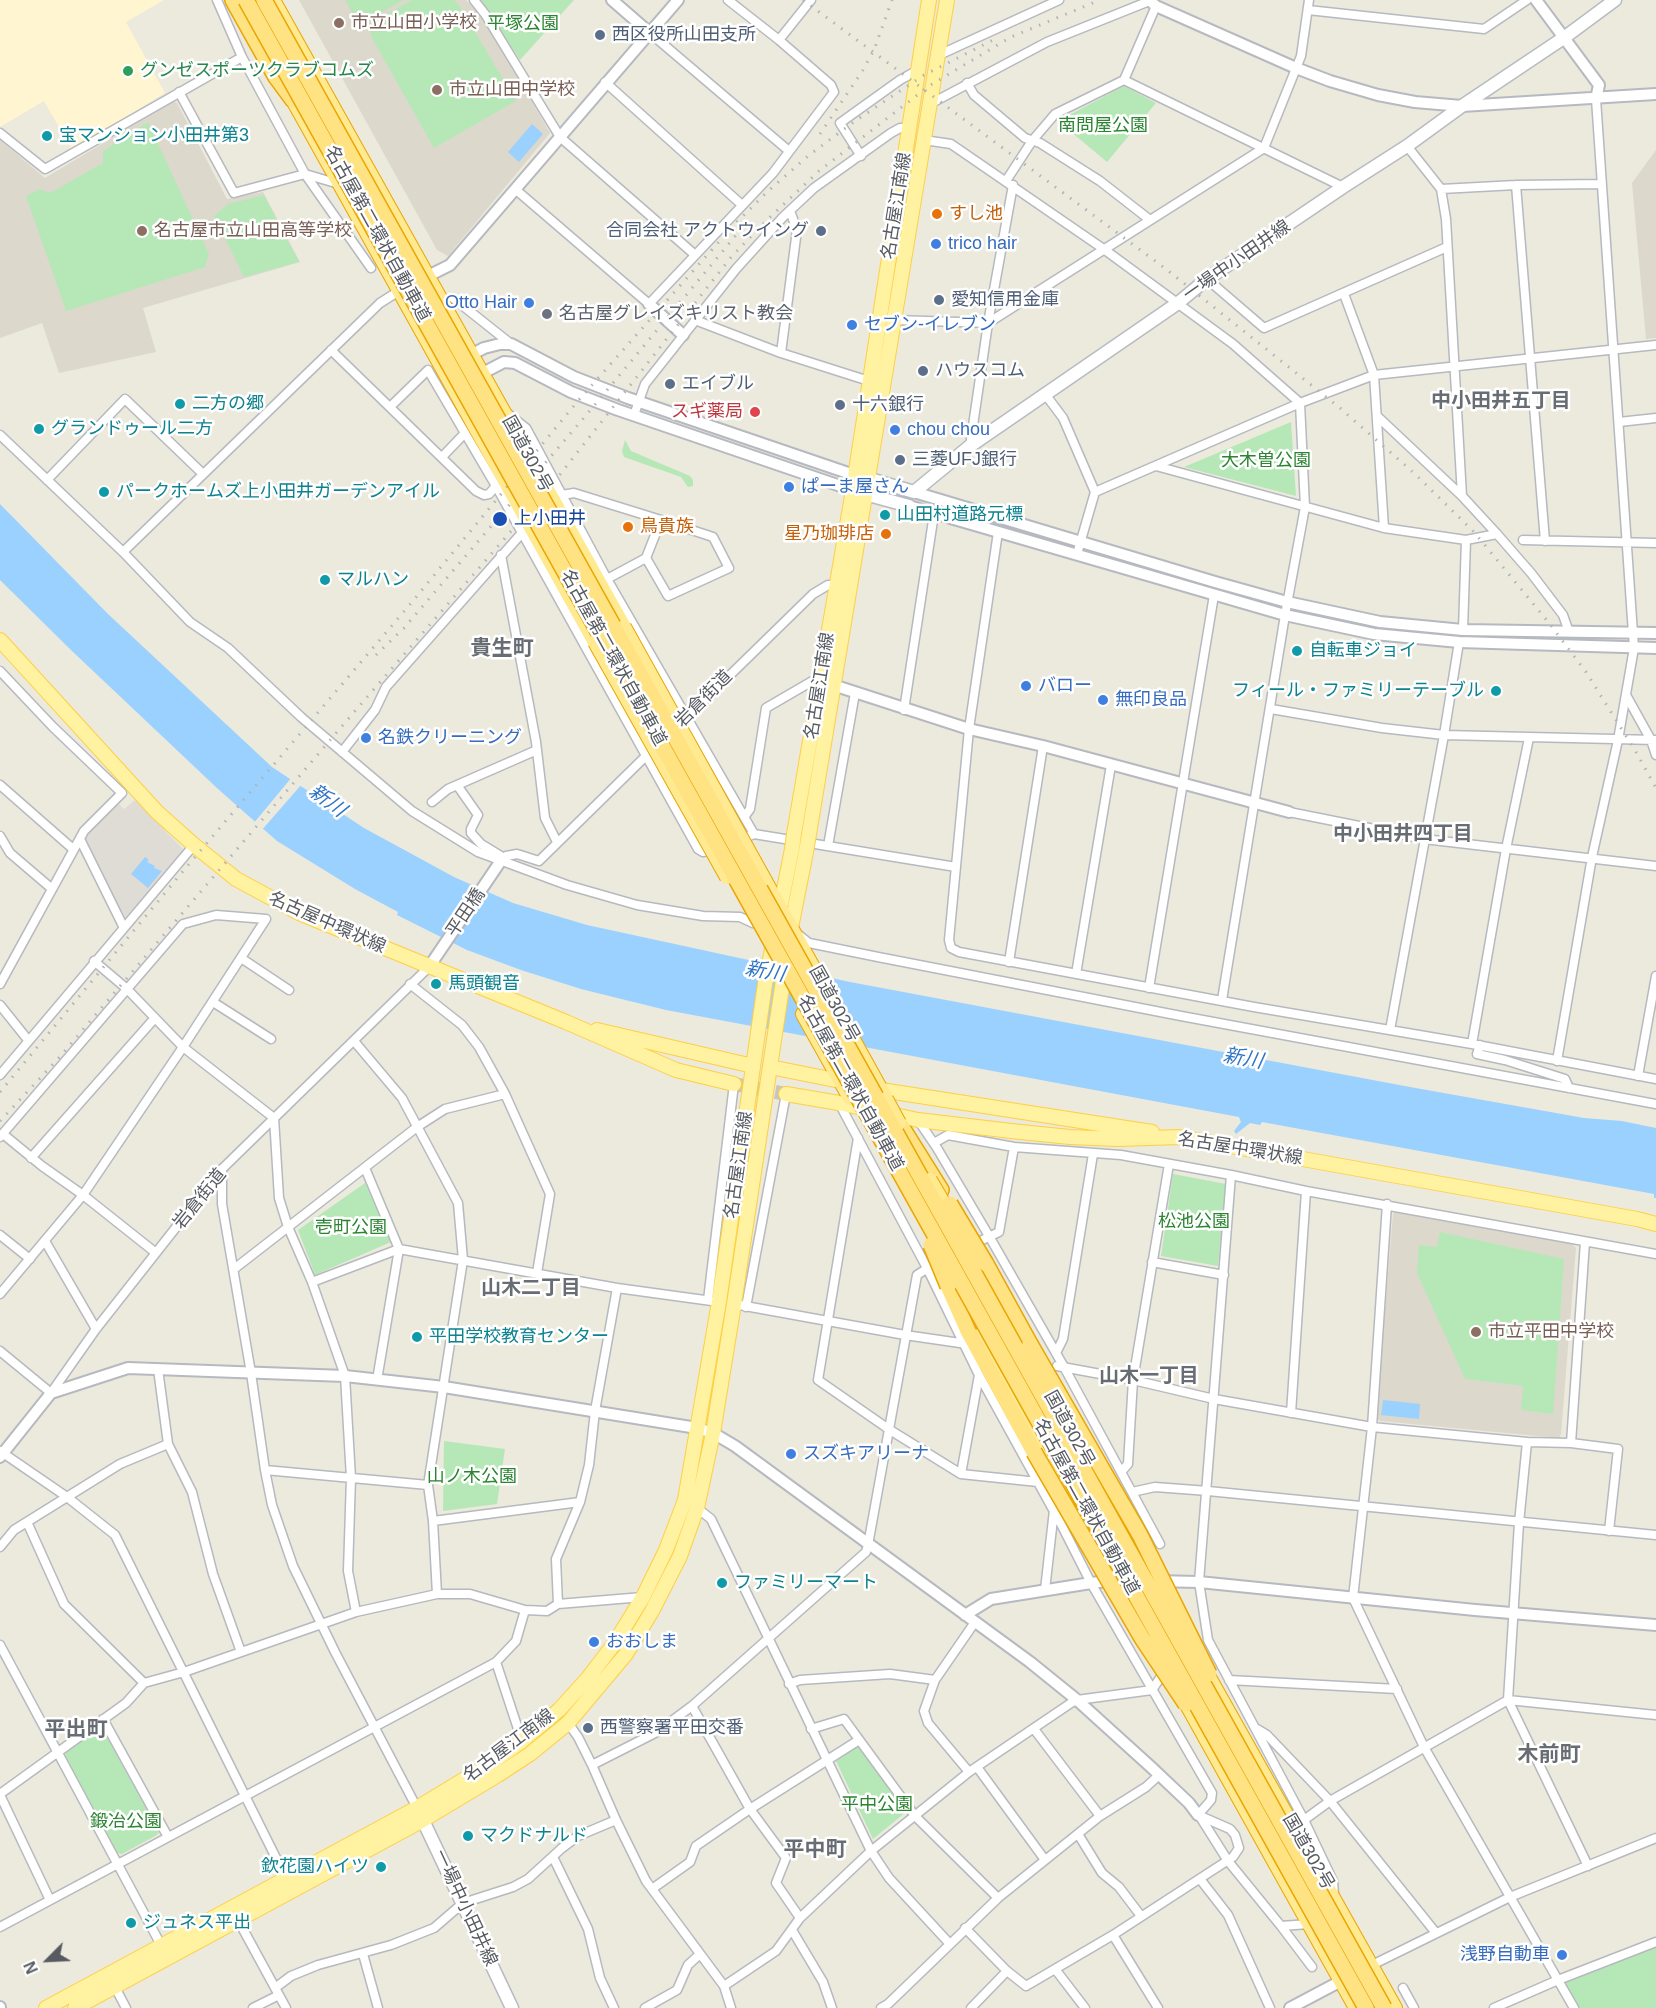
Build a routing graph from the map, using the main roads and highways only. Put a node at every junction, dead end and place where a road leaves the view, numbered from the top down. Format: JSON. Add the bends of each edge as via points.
{"nodes":[{"id":1,"x":235,"y":0,"type":"edge"},
{"id":2,"x":246,"y":0,"type":"edge"},
{"id":3,"x":264,"y":0,"type":"edge"},
{"id":4,"x":273,"y":0,"type":"edge"},
{"id":5,"x":929,"y":0,"type":"edge"},
{"id":6,"x":947,"y":0,"type":"edge"},
{"id":7,"x":1615,"y":0,"type":"edge"},
{"id":8,"x":293,"y":100,"type":"joint"},
{"id":9,"x":861,"y":477,"type":"junction"},
{"id":10,"x":859,"y":492,"type":"junction"},
{"id":11,"x":909,"y":506,"type":"road end"},
{"id":12,"x":0,"y":640,"type":"edge"},
{"id":13,"x":799,"y":850,"type":"junction"},
{"id":14,"x":780,"y":909,"type":"junction"},
{"id":15,"x":790,"y":928,"type":"junction"},
{"id":16,"x":771,"y":956,"type":"junction"},
{"id":17,"x":784,"y":986,"type":"junction"},
{"id":18,"x":566,"y":1023,"type":"junction"},
{"id":19,"x":754,"y":1062,"type":"junction"},
{"id":20,"x":770,"y":1063,"type":"junction"},
{"id":21,"x":838,"y":1077,"type":"junction"},
{"id":22,"x":734,"y":1084,"type":"tunnel mouth"},
{"id":23,"x":880,"y":1090,"type":"junction"},
{"id":24,"x":786,"y":1094,"type":"tunnel mouth"},
{"id":25,"x":845,"y":1100,"type":"junction"},
{"id":26,"x":901,"y":1126,"type":"joint"},
{"id":27,"x":1180,"y":1137,"type":"junction"},
{"id":28,"x":1656,"y":1224,"type":"edge"},
{"id":29,"x":923,"y":1228,"type":"joint"},
{"id":30,"x":983,"y":1266,"type":"junction"},
{"id":31,"x":951,"y":1284,"type":"junction"},
{"id":32,"x":1250,"y":1801,"type":"junction"},
{"id":33,"x":420,"y":1814,"type":"junction"},
{"id":34,"x":1287,"y":1834,"type":"junction"},
{"id":35,"x":46,"y":2008,"type":"edge"},
{"id":36,"x":75,"y":2008,"type":"edge"},
{"id":37,"x":512,"y":2008,"type":"edge"},
{"id":38,"x":1356,"y":2008,"type":"edge"},
{"id":39,"x":1366,"y":2008,"type":"edge"},
{"id":40,"x":1383,"y":2008,"type":"edge"},
{"id":41,"x":1395,"y":2008,"type":"edge"}],
"edges":[{"from":1,"to":8,"type":"highway","via":[[276,77]]},
{"from":2,"to":32,"type":"highway","name":"名古屋第二環状自動車道","bridge":true},
{"from":3,"to":34,"type":"highway","name":"名古屋第二環状自動車道","bridge":true},
{"from":4,"to":14,"type":"highway","name":"国道302号","bridge":true},
{"from":5,"to":9,"type":"main road","name":"名古屋江南線","via":[[869,381]]},
{"from":6,"to":9,"type":"main road","name":"名古屋江南線","via":[[895,320]]},
{"from":7,"to":9,"type":"main road","name":"一場中小田井線","via":[[970,446],[914,492]]},
{"from":8,"to":16,"type":"highway","name":"国道302号","bridge":true,"via":[[454,389],[492,468],[595,642]]},
{"from":9,"to":10,"type":"main road","name":"名古屋江南線"},
{"from":10,"to":11,"type":"main road"},
{"from":10,"to":13,"type":"main road","name":"名古屋江南線","bridge":true,"via":[[809,834]]},
{"from":10,"to":13,"type":"main road","name":"名古屋江南線","bridge":true,"via":[[835,585],[794,834]]},
{"from":12,"to":18,"type":"main road","name":"名古屋中環状線","via":[[157,812],[236,879],[299,913]]},
{"from":13,"to":14,"type":"main road","name":"名古屋江南線"},
{"from":13,"to":15,"type":"main road","name":"名古屋江南線"},
{"from":14,"to":15,"type":"highway","name":"国道302号"},
{"from":14,"to":16,"type":"main road","name":"名古屋江南線"},
{"from":15,"to":17,"type":"main road","name":"名古屋江南線"},
{"from":15,"to":23,"type":"highway","name":"国道302号"},
{"from":16,"to":17,"type":"highway","name":"国道302号"},
{"from":16,"to":19,"type":"main road","name":"名古屋江南線"},
{"from":17,"to":20,"type":"main road","name":"名古屋江南線"},
{"from":17,"to":21,"type":"highway","name":"国道302号"},
{"from":18,"to":19,"type":"main road"},
{"from":18,"to":22,"type":"main road","name":"名古屋中環状線","via":[[676,1070]]},
{"from":19,"to":33,"type":"main road","name":"名古屋江南線","via":[[713,1301],[685,1500],[666,1550],[614,1644],[559,1710],[522,1742]]},
{"from":20,"to":21,"type":"main road"},
{"from":20,"to":33,"type":"main road","name":"名古屋江南線","via":[[740,1305],[697,1508],[680,1556],[626,1654],[568,1723],[498,1775]]},
{"from":21,"to":25,"type":"highway","name":"国道302号"},
{"from":23,"to":26,"type":"highway","name":"国道302号","bridge":true},
{"from":23,"to":27,"type":"main road"},
{"from":24,"to":25,"type":"main road","name":"名古屋中環状線"},
{"from":25,"to":27,"type":"main road","name":"名古屋中環状線","via":[[953,1130],[1118,1139]]},
{"from":25,"to":29,"type":"highway","name":"国道302号"},
{"from":26,"to":30,"type":"highway","bridge":true},
{"from":27,"to":28,"type":"main road","name":"名古屋中環状線"},
{"from":29,"to":31,"type":"highway","bridge":true},
{"from":30,"to":34,"type":"highway","bridge":true,"via":[[1140,1535]]},
{"from":30,"to":41,"type":"highway","name":"国道302号","via":[[1154,1581]]},
{"from":31,"to":32,"type":"highway","bridge":true,"via":[[968,1331],[1034,1452],[1142,1638]]},
{"from":31,"to":38,"type":"highway","name":"国道302号"},
{"from":32,"to":39,"type":"highway","name":"名古屋第二環状自動車道","bridge":true},
{"from":33,"to":35,"type":"main road","name":"名古屋江南線","via":[[286,1878]]},
{"from":33,"to":36,"type":"main road","name":"名古屋江南線","via":[[238,1920]]},
{"from":33,"to":37,"type":"main road","name":"一場中小田井線"},
{"from":34,"to":40,"type":"highway","name":"名古屋第二環状自動車道","bridge":true}]}
